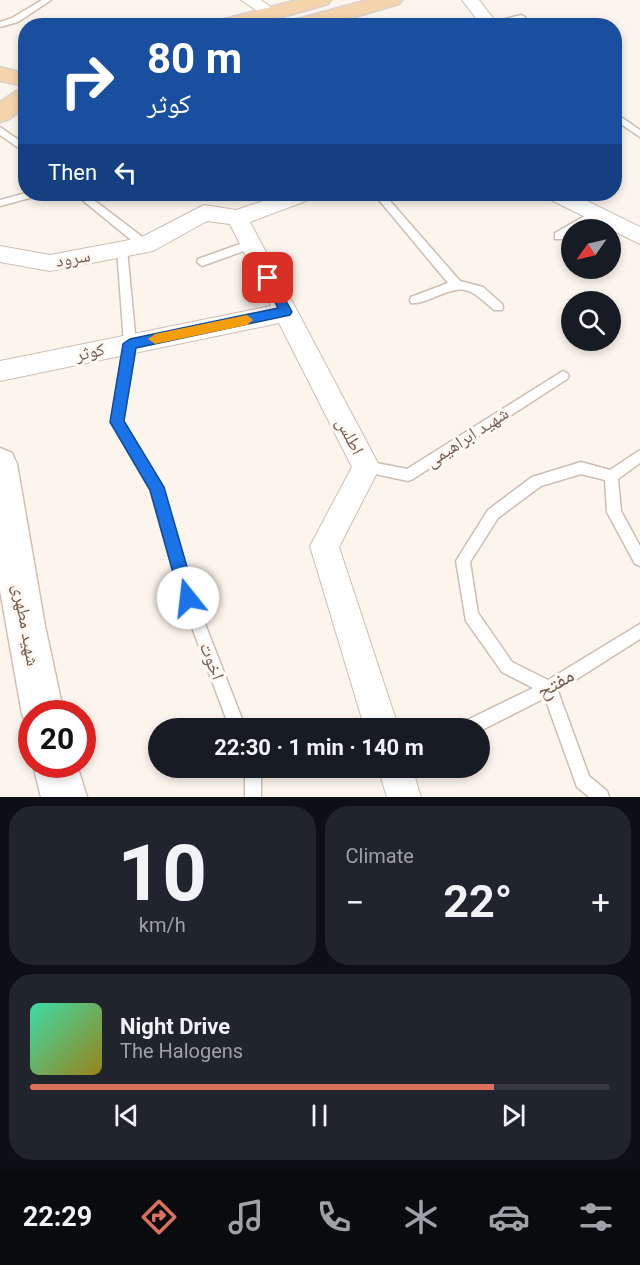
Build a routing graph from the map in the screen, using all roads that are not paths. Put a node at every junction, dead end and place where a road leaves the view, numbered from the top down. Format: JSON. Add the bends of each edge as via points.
{"nodes":[{"id":1,"x":47,"y":0,"type":"edge"},
{"id":2,"x":249,"y":0,"type":"edge"},
{"id":3,"x":321,"y":0,"type":"edge"},
{"id":4,"x":392,"y":0,"type":"edge"},
{"id":5,"x":470,"y":0,"type":"edge"},
{"id":6,"x":271,"y":13,"type":"junction"},
{"id":7,"x":521,"y":17,"type":"dead end"},
{"id":8,"x":18,"y":18,"type":"edge"},
{"id":9,"x":18,"y":18,"type":"edge"},
{"id":10,"x":253,"y":18,"type":"edge"},
{"id":11,"x":327,"y":18,"type":"edge"},
{"id":12,"x":484,"y":18,"type":"edge"},
{"id":13,"x":517,"y":18,"type":"edge"},
{"id":14,"x":0,"y":25,"type":"edge"},
{"id":15,"x":16,"y":85,"type":"edge"},
{"id":16,"x":0,"y":101,"type":"edge"},
{"id":17,"x":0,"y":114,"type":"edge"},
{"id":18,"x":622,"y":121,"type":"edge"},
{"id":19,"x":0,"y":130,"type":"edge"},
{"id":20,"x":640,"y":134,"type":"edge"},
{"id":21,"x":18,"y":144,"type":"edge"},
{"id":22,"x":18,"y":198,"type":"edge"},
{"id":23,"x":89,"y":201,"type":"edge"},
{"id":24,"x":284,"y":201,"type":"edge"},
{"id":25,"x":385,"y":201,"type":"edge"},
{"id":26,"x":570,"y":201,"type":"edge"},
{"id":27,"x":0,"y":203,"type":"edge"},
{"id":28,"x":596,"y":214,"type":"junction"},
{"id":29,"x":237,"y":218,"type":"junction"},
{"id":30,"x":559,"y":236,"type":"dead end"},
{"id":31,"x":640,"y":236,"type":"edge"},
{"id":32,"x":251,"y":244,"type":"junction"},
{"id":33,"x":145,"y":245,"type":"junction"},
{"id":34,"x":122,"y":249,"type":"junction"},
{"id":35,"x":0,"y":254,"type":"edge"},
{"id":36,"x":202,"y":262,"type":"dead end"},
{"id":37,"x":456,"y":284,"type":"junction"},
{"id":38,"x":415,"y":300,"type":"dead end"},
{"id":39,"x":498,"y":308,"type":"dead end"},
{"id":40,"x":286,"y":312,"type":"junction"},
{"id":41,"x":130,"y":344,"type":"junction"},
{"id":42,"x":0,"y":371,"type":"edge"},
{"id":43,"x":563,"y":376,"type":"dead end"},
{"id":44,"x":640,"y":456,"type":"edge"},
{"id":45,"x":0,"y":464,"type":"edge"},
{"id":46,"x":366,"y":466,"type":"junction"},
{"id":47,"x":611,"y":476,"type":"junction"},
{"id":48,"x":640,"y":559,"type":"edge"},
{"id":49,"x":640,"y":631,"type":"edge"},
{"id":50,"x":549,"y":688,"type":"junction"},
{"id":51,"x":41,"y":700,"type":"edge"},
{"id":52,"x":234,"y":718,"type":"edge"},
{"id":53,"x":379,"y":718,"type":"edge"},
{"id":54,"x":488,"y":718,"type":"edge"},
{"id":55,"x":59,"y":778,"type":"edge"},
{"id":56,"x":253,"y":778,"type":"edge"},
{"id":57,"x":398,"y":778,"type":"edge"},
{"id":58,"x":64,"y":797,"type":"edge"},
{"id":59,"x":253,"y":797,"type":"edge"},
{"id":60,"x":404,"y":797,"type":"edge"},
{"id":61,"x":601,"y":797,"type":"edge"}],
"edges":[{"from":1,"to":9,"type":"lane"},
{"from":2,"to":6,"type":"street"},
{"from":3,"to":6,"type":"main road"},
{"from":4,"to":11,"type":"main road"},
{"from":5,"to":12,"type":"street"},
{"from":6,"to":10,"type":"main road"},
{"from":7,"to":13,"type":"lane"},
{"from":8,"to":14,"type":"lane"},
{"from":15,"to":16,"type":"main road"},
{"from":15,"to":17,"type":"main road"},
{"from":18,"to":20,"type":"lane"},
{"from":19,"to":21,"type":"lane"},
{"from":22,"to":27,"type":"lane"},
{"from":23,"to":33,"type":"lane"},
{"from":24,"to":29,"type":"street"},
{"from":25,"to":37,"type":"lane"},
{"from":26,"to":28,"type":"street"},
{"from":28,"to":30,"type":"lane"},
{"from":28,"to":31,"type":"street"},
{"from":29,"to":32,"type":"street","name":"اطلس"},
{"from":29,"to":33,"type":"street","name":"سرود","via":[[204,213]]},
{"from":32,"to":36,"type":"lane"},
{"from":32,"to":40,"type":"street","name":"اطلس"},
{"from":33,"to":34,"type":"street","name":"سرود"},
{"from":34,"to":35,"type":"street","name":"سرود","via":[[50,263]]},
{"from":34,"to":41,"type":"lane","name":"اخوت"},
{"from":37,"to":38,"type":"lane"},
{"from":37,"to":39,"type":"lane","via":[[479,290]]},
{"from":40,"to":41,"type":"street","name":"کوثر"},
{"from":40,"to":46,"type":"street","name":"اطلس"},
{"from":41,"to":42,"type":"street","name":"کوثر"},
{"from":41,"to":52,"type":"lane","name":"اخوت","via":[[117,422],[156,487],[188,598]]},
{"from":43,"to":46,"type":"lane","name":"شهید ابراهیمی","via":[[408,475]]},
{"from":44,"to":47,"type":"lane"},
{"from":45,"to":51,"type":"main road","name":"شهید مطهری","via":[[25,626]]},
{"from":46,"to":53,"type":"street","name":"اطلس","via":[[324,546]]},
{"from":47,"to":48,"type":"lane","via":[[614,512]]},
{"from":47,"to":50,"type":"lane","via":[[581,468],[537,481],[493,514],[463,561],[471,616],[507,668]]},
{"from":49,"to":50,"type":"lane","name":"مفتح"},
{"from":50,"to":54,"type":"lane","name":"مفتح"},
{"from":50,"to":61,"type":"lane","via":[[583,781]]},
{"from":55,"to":58,"type":"main road"},
{"from":56,"to":59,"type":"lane"},
{"from":57,"to":60,"type":"street"}]}
